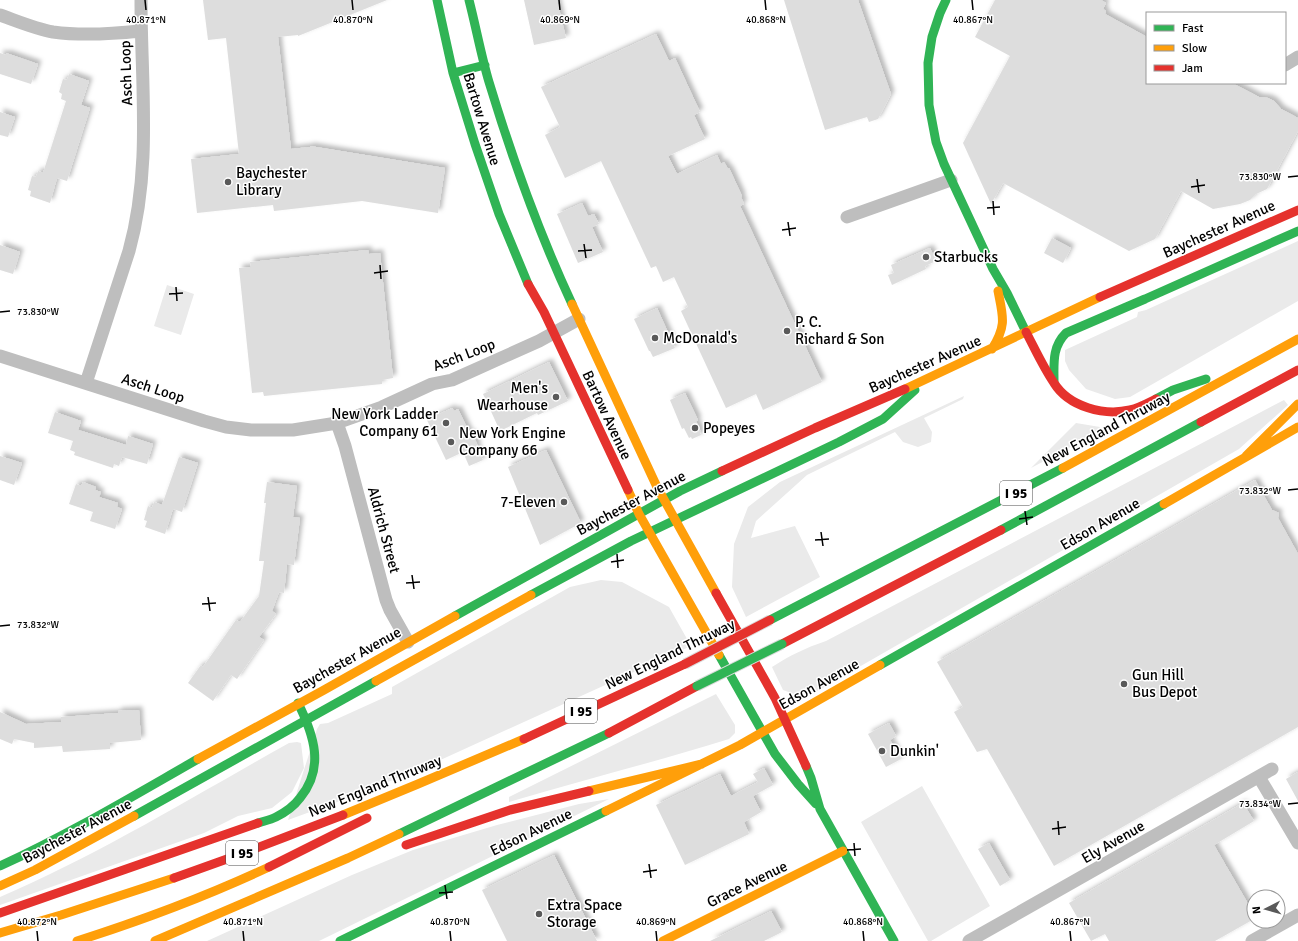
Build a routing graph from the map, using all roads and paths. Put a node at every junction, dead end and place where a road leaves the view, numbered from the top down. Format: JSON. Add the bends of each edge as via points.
{"nodes":[{"id":1,"x":141,"y":0,"type":"edge"},
{"id":2,"x":437,"y":0,"type":"edge"},
{"id":3,"x":469,"y":0,"type":"edge"},
{"id":4,"x":946,"y":0,"type":"edge"},
{"id":5,"x":0,"y":15,"type":"edge"},
{"id":6,"x":140,"y":31,"type":"junction"},
{"id":7,"x":1298,"y":57,"type":"edge"},
{"id":8,"x":1286,"y":64,"type":"edge"},
{"id":9,"x":485,"y":65,"type":"junction"},
{"id":10,"x":454,"y":73,"type":"junction"},
{"id":11,"x":951,"y":180,"type":"junction"},
{"id":12,"x":1298,"y":210,"type":"edge"},
{"id":13,"x":846,"y":216,"type":"dead end"},
{"id":14,"x":1298,"y":231,"type":"edge"},
{"id":15,"x":992,"y":269,"type":"junction"},
{"id":16,"x":578,"y":320,"type":"junction"},
{"id":17,"x":1026,"y":332,"type":"junction"},
{"id":18,"x":554,"y":334,"type":"junction"},
{"id":19,"x":1298,"y":339,"type":"edge"},
{"id":20,"x":992,"y":349,"type":"junction"},
{"id":21,"x":0,"y":356,"type":"edge"},
{"id":22,"x":1260,"y":361,"type":"junction"},
{"id":23,"x":1298,"y":370,"type":"edge"},
{"id":24,"x":926,"y":380,"type":"junction"},
{"id":25,"x":86,"y":384,"type":"junction"},
{"id":26,"x":1054,"y":384,"type":"junction"},
{"id":27,"x":1298,"y":404,"type":"edge"},
{"id":28,"x":337,"y":423,"type":"junction"},
{"id":29,"x":1298,"y":427,"type":"edge"},
{"id":30,"x":1246,"y":456,"type":"junction"},
{"id":31,"x":664,"y":500,"type":"junction"},
{"id":32,"x":639,"y":514,"type":"junction"},
{"id":33,"x":675,"y":520,"type":"junction"},
{"id":34,"x":649,"y":532,"type":"junction"},
{"id":35,"x":408,"y":642,"type":"junction"},
{"id":36,"x":298,"y":703,"type":"junction"},
{"id":37,"x":785,"y":720,"type":"junction"},
{"id":38,"x":306,"y":721,"type":"junction"},
{"id":39,"x":762,"y":732,"type":"junction"},
{"id":40,"x":478,"y":759,"type":"junction"},
{"id":41,"x":702,"y":764,"type":"junction"},
{"id":42,"x":1272,"y":769,"type":"dead end"},
{"id":43,"x":1259,"y":776,"type":"junction"},
{"id":44,"x":396,"y":803,"type":"dead end"},
{"id":45,"x":820,"y":810,"type":"junction"},
{"id":46,"x":375,"y":814,"type":"dead end"},
{"id":47,"x":1298,"y":843,"type":"edge"},
{"id":48,"x":396,"y":848,"type":"dead end"},
{"id":49,"x":843,"y":851,"type":"junction"},
{"id":50,"x":374,"y":856,"type":"dead end"},
{"id":51,"x":0,"y":866,"type":"edge"},
{"id":52,"x":0,"y":886,"type":"edge"},
{"id":53,"x":265,"y":894,"type":"junction"},
{"id":54,"x":0,"y":913,"type":"edge"},
{"id":55,"x":1298,"y":915,"type":"edge"},
{"id":56,"x":0,"y":933,"type":"edge"},
{"id":57,"x":77,"y":941,"type":"edge"},
{"id":58,"x":155,"y":941,"type":"edge"},
{"id":59,"x":340,"y":941,"type":"edge"},
{"id":60,"x":662,"y":941,"type":"edge"},
{"id":61,"x":894,"y":941,"type":"edge"},
{"id":62,"x":969,"y":941,"type":"edge"},
{"id":63,"x":1252,"y":941,"type":"edge"}],
"edges":[{"from":1,"to":6,"type":"street","name":"Asch Loop"},
{"from":2,"to":10,"type":"main road","name":"Bartow Avenue"},
{"from":3,"to":9,"type":"main road","name":"Bartow Avenue"},
{"from":4,"to":11,"type":"main road","via":[[932,37],[928,77],[933,130],[939,154]]},
{"from":5,"to":6,"type":"street","via":[[52,32],[114,34]]},
{"from":6,"to":25,"type":"street","name":"Asch Loop","via":[[144,153],[140,198],[129,252]]},
{"from":7,"to":8,"type":"street"},
{"from":9,"to":10,"type":"main road"},
{"from":9,"to":16,"type":"main road","name":"Bartow Avenue","via":[[529,202]]},
{"from":10,"to":18,"type":"main road","name":"Bartow Avenue","via":[[486,178],[511,246]]},
{"from":11,"to":13,"type":"street"},
{"from":11,"to":15,"type":"main road"},
{"from":12,"to":17,"type":"main road","name":"Baychester Avenue"},
{"from":14,"to":26,"type":"main road","via":[[1066,333],[1059,340],[1054,353]]},
{"from":15,"to":17,"type":"main road"},
{"from":15,"to":20,"type":"main road","via":[[1004,320]]},
{"from":16,"to":18,"type":"street","name":"Asch Loop"},
{"from":16,"to":31,"type":"main road","name":"Bartow Avenue"},
{"from":17,"to":20,"type":"main road","name":"Baychester Avenue"},
{"from":17,"to":26,"type":"main road"},
{"from":18,"to":28,"type":"street","name":"Asch Loop","via":[[452,380],[432,384]]},
{"from":18,"to":32,"type":"main road","name":"Bartow Avenue"},
{"from":19,"to":22,"type":"main road","name":"New England Thruway","number":"I 95"},
{"from":20,"to":24,"type":"main road","name":"Baychester Avenue"},
{"from":21,"to":25,"type":"street"},
{"from":22,"to":26,"type":"main road","via":[[1173,390],[1140,407],[1122,411],[1100,411],[1076,403]]},
{"from":22,"to":40,"type":"main road","name":"New England Thruway","number":"I 95","bridge":true,"via":[[968,519],[684,664]]},
{"from":23,"to":53,"type":"main road","number":"I 95","bridge":true,"via":[[1011,525],[574,752]]},
{"from":24,"to":31,"type":"main road","name":"Baychester Avenue","via":[[808,431]]},
{"from":24,"to":33,"type":"main road","name":"Baychester Avenue","via":[[883,419]]},
{"from":25,"to":28,"type":"street","name":"Asch Loop","via":[[226,427],[293,430]]},
{"from":27,"to":30,"type":"main road"},
{"from":28,"to":35,"type":"street","name":"Aldrich Street","via":[[386,600]]},
{"from":29,"to":30,"type":"main road","name":"Edson Avenue"},
{"from":30,"to":37,"type":"main road","name":"Edson Avenue"},
{"from":31,"to":32,"type":"main road","name":"Baychester Avenue"},
{"from":31,"to":33,"type":"main road","name":"Bartow Avenue"},
{"from":32,"to":34,"type":"main road","name":"Bartow Avenue"},
{"from":32,"to":35,"type":"main road","name":"Baychester Avenue"},
{"from":33,"to":34,"type":"main road","name":"Baychester Avenue"},
{"from":33,"to":37,"type":"main road","name":"Bartow Avenue"},
{"from":34,"to":38,"type":"main road","name":"Baychester Avenue"},
{"from":34,"to":39,"type":"main road","name":"Bartow Avenue"},
{"from":35,"to":36,"type":"main road","name":"Baychester Avenue"},
{"from":36,"to":38,"type":"main road"},
{"from":36,"to":51,"type":"main road","name":"Baychester Avenue","via":[[75,829]]},
{"from":37,"to":39,"type":"main road","name":"Edson Avenue"},
{"from":37,"to":45,"type":"main road","name":"Bartow Avenue","via":[[811,778]]},
{"from":38,"to":52,"type":"main road","name":"Baychester Avenue","via":[[62,856]]},
{"from":38,"to":54,"type":"main road","via":[[315,751],[314,774],[301,798],[286,811],[276,817],[170,855]]},
{"from":39,"to":41,"type":"main road","name":"Edson Avenue"},
{"from":39,"to":45,"type":"main road","name":"Bartow Avenue","via":[[775,754]]},
{"from":40,"to":44,"type":"main road"},
{"from":40,"to":56,"type":"main road","name":"New England Thruway","number":"I 95","via":[[236,856],[154,885]]},
{"from":41,"to":48,"type":"main road","via":[[510,810]]},
{"from":41,"to":59,"type":"main road","name":"Edson Avenue"},
{"from":42,"to":43,"type":"street","name":"Ely Avenue"},
{"from":43,"to":47,"type":"street"},
{"from":43,"to":62,"type":"street","name":"Ely Avenue"},
{"from":45,"to":49,"type":"main road","name":"Bartow Avenue"},
{"from":46,"to":57,"type":"main road","via":[[314,846],[216,890],[154,915]]},
{"from":49,"to":60,"type":"main road","name":"Grace Avenue"},
{"from":49,"to":61,"type":"main road","name":"Bartow Avenue"},
{"from":50,"to":53,"type":"main road"},
{"from":53,"to":58,"type":"main road","number":"I 95"},
{"from":55,"to":63,"type":"street"}]}
